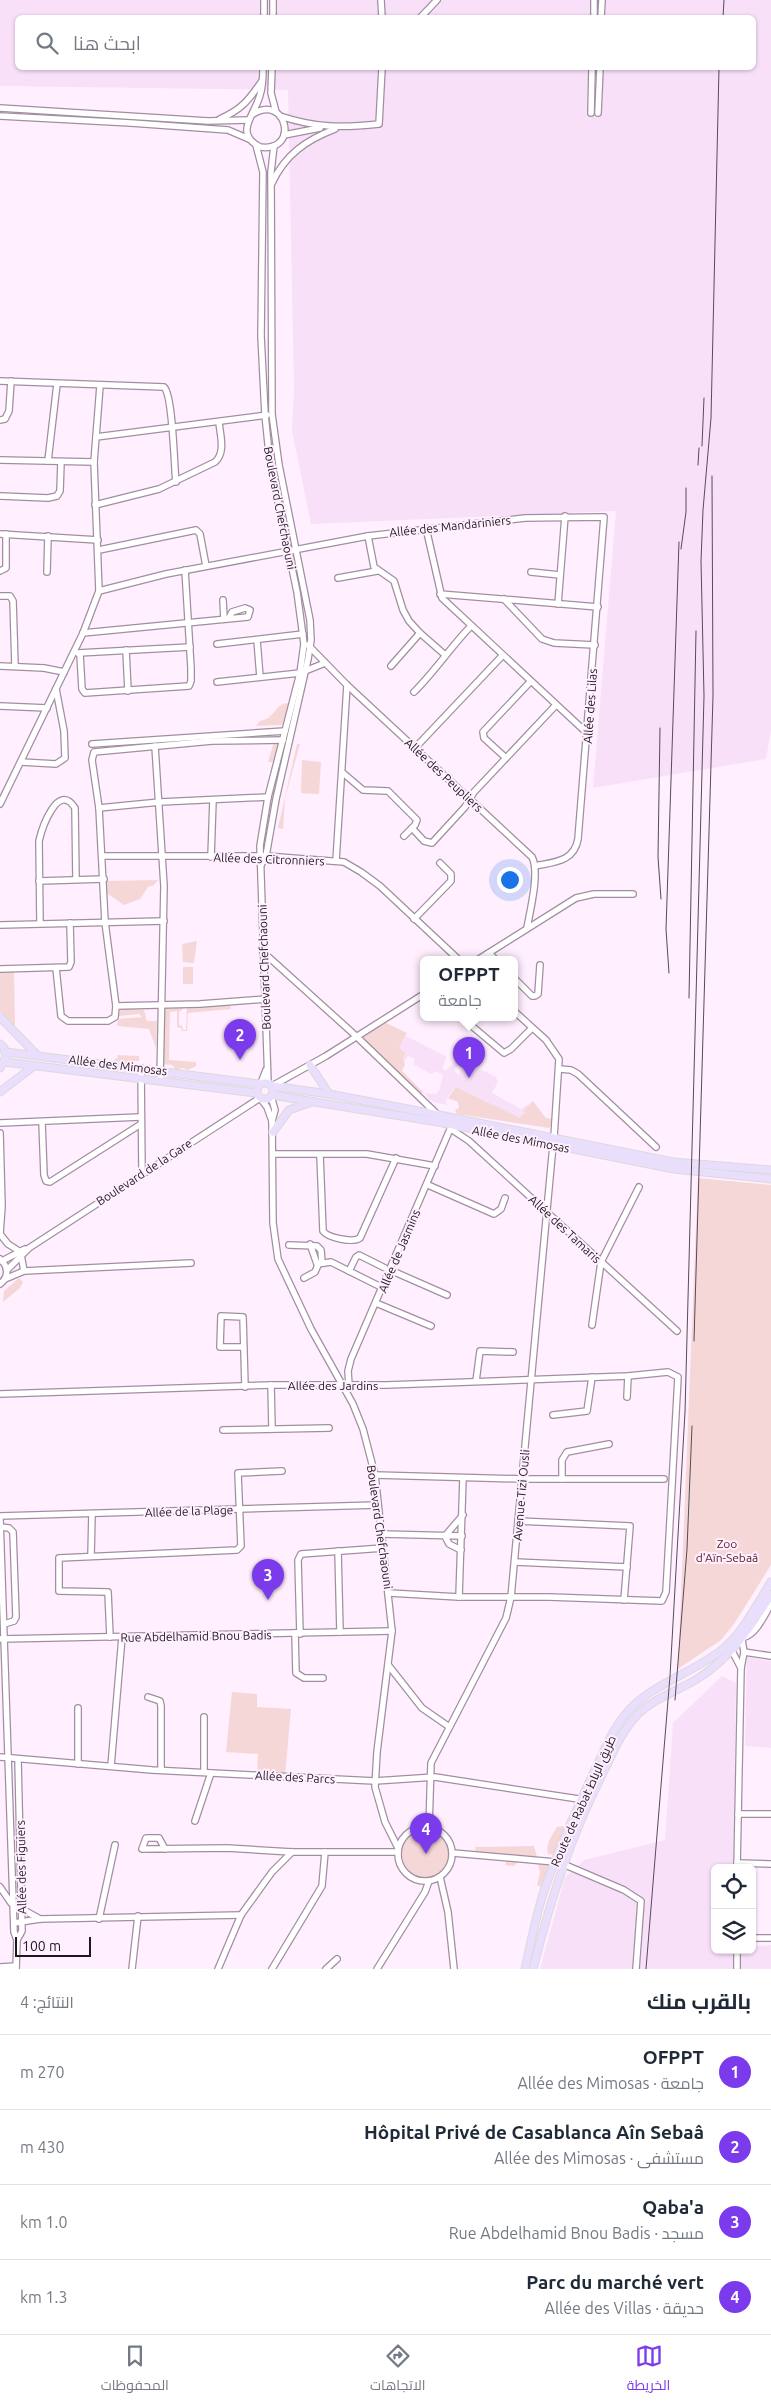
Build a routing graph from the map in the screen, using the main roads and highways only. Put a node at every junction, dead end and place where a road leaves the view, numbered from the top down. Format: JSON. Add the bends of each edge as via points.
{"nodes":[{"id":1,"x":0,"y":1017,"type":"edge"},
{"id":2,"x":0,"y":1044,"type":"edge"},
{"id":3,"x":6,"y":1052,"type":"junction"},
{"id":4,"x":36,"y":1054,"type":"junction"},
{"id":5,"x":2,"y":1064,"type":"edge"},
{"id":6,"x":310,"y":1065,"type":"road end"},
{"id":7,"x":34,"y":1066,"type":"junction"},
{"id":8,"x":266,"y":1084,"type":"junction"},
{"id":9,"x":0,"y":1092,"type":"edge"},
{"id":10,"x":329,"y":1094,"type":"junction"},
{"id":11,"x":272,"y":1095,"type":"junction"},
{"id":12,"x":259,"y":1096,"type":"junction"},
{"id":13,"x":316,"y":1101,"type":"junction"},
{"id":14,"x":438,"y":1119,"type":"junction"},
{"id":15,"x":273,"y":1132,"type":"road end"},
{"id":16,"x":554,"y":1141,"type":"junction"},
{"id":17,"x":771,"y":1170,"type":"edge"},
{"id":18,"x":771,"y":1179,"type":"edge"},
{"id":19,"x":771,"y":1582,"type":"edge"},
{"id":20,"x":771,"y":1595,"type":"edge"},
{"id":21,"x":525,"y":1969,"type":"edge"},
{"id":22,"x":533,"y":1969,"type":"edge"}],
"edges":[{"from":1,"to":4,"type":"main road"},
{"from":2,"to":3,"type":"main road"},
{"from":3,"to":4,"type":"main road","name":"Allée des Mimosas"},
{"from":3,"to":5,"type":"main road"},
{"from":4,"to":8,"type":"main road","name":"Allée des Mimosas"},
{"from":5,"to":7,"type":"main road","name":"Allée des Mimosas"},
{"from":6,"to":10,"type":"main road"},
{"from":7,"to":9,"type":"main road"},
{"from":7,"to":12,"type":"main road","name":"Allée des Mimosas","via":[[141,1077]]},
{"from":8,"to":10,"type":"main road","name":"Allée des Mimosas"},
{"from":8,"to":11,"type":"main road"},
{"from":8,"to":12,"type":"main road"},
{"from":10,"to":14,"type":"main road","name":"Allée des Mimosas"},
{"from":11,"to":12,"type":"main road","name":"Allée des Mimosas","via":[[267,1099]]},
{"from":11,"to":13,"type":"main road","name":"Allée des Mimosas"},
{"from":13,"to":14,"type":"main road","name":"Allée des Mimosas"},
{"from":13,"to":15,"type":"main road","via":[[289,1110]]},
{"from":14,"to":16,"type":"main road","name":"Allée des Mimosas"},
{"from":16,"to":17,"type":"main road","name":"Allée des Mimosas","via":[[673,1162]]},
{"from":16,"to":18,"type":"main road","name":"Allée des Mimosas","via":[[674,1169]]},
{"from":19,"to":21,"type":"main road","name":"Route de Rabat طريق الرباط","via":[[738,1633],[724,1648],[649,1693],[625,1715],[581,1799],[555,1862],[540,1903]]},
{"from":20,"to":22,"type":"main road","name":"Route de Rabat طريق الرباط","via":[[732,1651],[707,1672],[658,1699],[638,1715],[620,1740],[563,1864],[549,1903]]}]}
